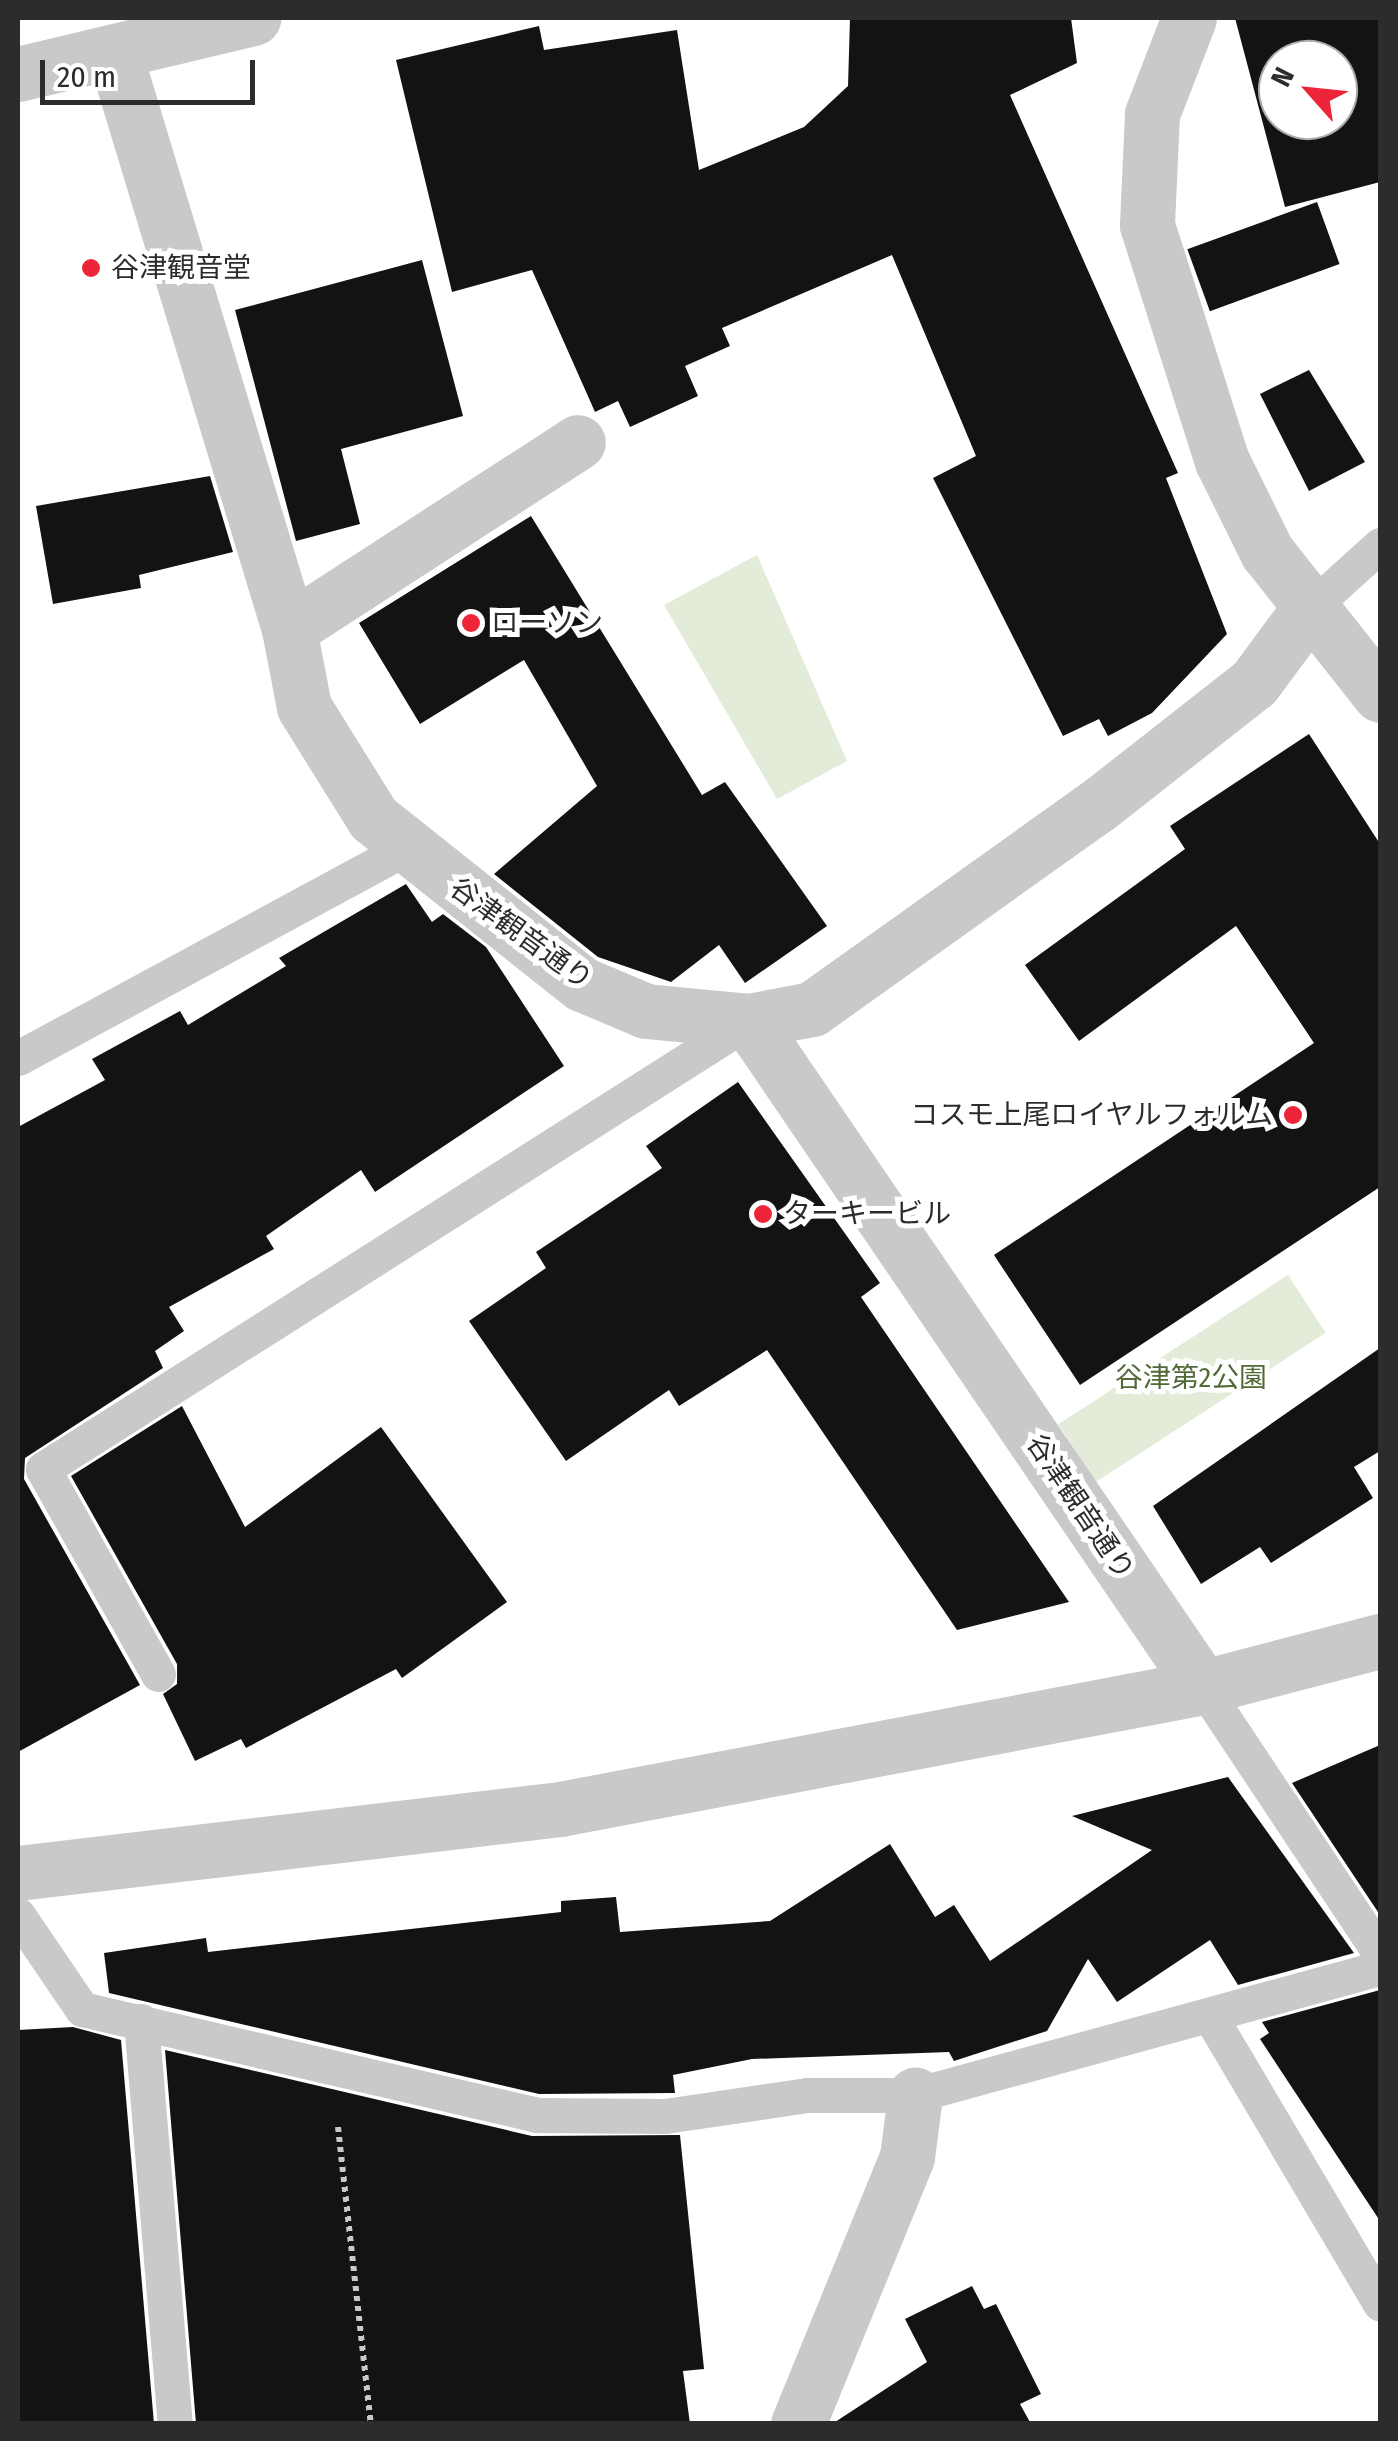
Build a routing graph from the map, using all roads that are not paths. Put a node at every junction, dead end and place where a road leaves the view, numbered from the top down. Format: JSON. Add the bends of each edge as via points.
{"nodes":[{"id":1,"x":253,"y":18,"type":"edge"},
{"id":2,"x":1189,"y":18,"type":"edge"},
{"id":3,"x":170,"y":28,"type":"edge"},
{"id":4,"x":115,"y":55,"type":"junction"},
{"id":5,"x":18,"y":74,"type":"edge"},
{"id":6,"x":578,"y":442,"type":"dead end"},
{"id":7,"x":1380,"y":545,"type":"edge"},
{"id":8,"x":1308,"y":610,"type":"junction"},
{"id":9,"x":289,"y":629,"type":"junction"},
{"id":10,"x":1380,"y":695,"type":"edge"},
{"id":11,"x":404,"y":849,"type":"junction"},
{"id":12,"x":749,"y":1021,"type":"junction"},
{"id":13,"x":18,"y":1058,"type":"edge"},
{"id":14,"x":1380,"y":1642,"type":"edge"},
{"id":15,"x":158,"y":1674,"type":"dead end"},
{"id":16,"x":1203,"y":1687,"type":"junction"},
{"id":17,"x":18,"y":1873,"type":"edge"},
{"id":18,"x":18,"y":1914,"type":"edge"},
{"id":19,"x":1379,"y":1968,"type":"edge"},
{"id":20,"x":1210,"y":2016,"type":"junction"},
{"id":21,"x":141,"y":2021,"type":"junction"},
{"id":22,"x":916,"y":2095,"type":"junction"},
{"id":23,"x":1380,"y":2303,"type":"edge"},
{"id":24,"x":175,"y":2424,"type":"edge"},
{"id":25,"x":798,"y":2424,"type":"edge"}],
"edges":[{"from":1,"to":3,"type":"street"},
{"from":2,"to":8,"type":"street","via":[[1152,114],[1148,225],[1222,461]]},
{"from":3,"to":4,"type":"street"},
{"from":4,"to":5,"type":"street"},
{"from":4,"to":9,"type":"street","name":"谷津観音通り"},
{"from":6,"to":9,"type":"street"},
{"from":7,"to":8,"type":"lane"},
{"from":8,"to":10,"type":"street"},
{"from":8,"to":12,"type":"street","via":[[1254,682],[1098,806],[812,1010]]},
{"from":9,"to":11,"type":"street","name":"谷津観音通り","via":[[304,707],[373,818]]},
{"from":11,"to":12,"type":"street","name":"谷津観音通り","via":[[582,984],[646,1010]]},
{"from":11,"to":13,"type":"lane"},
{"from":12,"to":15,"type":"lane","via":[[43,1469]]},
{"from":12,"to":16,"type":"street","name":"谷津観音通り"},
{"from":14,"to":16,"type":"street"},
{"from":16,"to":17,"type":"street","via":[[560,1809]]},
{"from":16,"to":19,"type":"lane"},
{"from":18,"to":21,"type":"lane","via":[[82,2009]]},
{"from":19,"to":20,"type":"lane"},
{"from":20,"to":22,"type":"lane"},
{"from":20,"to":23,"type":"lane"},
{"from":21,"to":22,"type":"lane","via":[[536,2115],[665,2116],[807,2095]]},
{"from":21,"to":24,"type":"lane"},
{"from":22,"to":25,"type":"street","via":[[907,2157]]}]}
